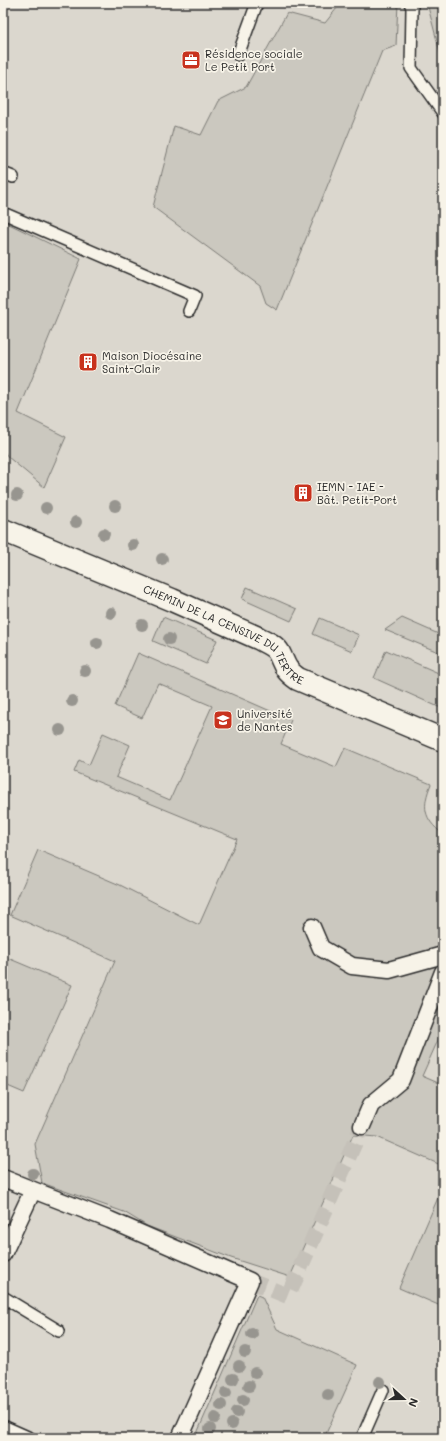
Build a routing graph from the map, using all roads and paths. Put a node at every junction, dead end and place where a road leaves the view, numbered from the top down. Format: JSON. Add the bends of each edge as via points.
{"nodes":[{"id":1,"x":257,"y":3,"type":"edge"},
{"id":2,"x":410,"y":3,"type":"edge"},
{"id":3,"x":238,"y":55,"type":"dead end"},
{"id":4,"x":443,"y":113,"type":"edge"},
{"id":5,"x":3,"y":213,"type":"edge"},
{"id":6,"x":189,"y":311,"type":"dead end"},
{"id":7,"x":3,"y":530,"type":"edge"},
{"id":8,"x":443,"y":740,"type":"edge"},
{"id":9,"x":312,"y":927,"type":"dead end"},
{"id":10,"x":443,"y":955,"type":"edge"},
{"id":11,"x":443,"y":972,"type":"edge"},
{"id":12,"x":362,"y":1126,"type":"tunnel mouth"},
{"id":13,"x":3,"y":1178,"type":"edge"},
{"id":14,"x":33,"y":1190,"type":"junction"},
{"id":15,"x":3,"y":1254,"type":"edge"},
{"id":16,"x":3,"y":1297,"type":"edge"},
{"id":17,"x":59,"y":1331,"type":"dead end"},
{"id":18,"x":383,"y":1390,"type":"dead end"},
{"id":19,"x":3,"y":1426,"type":"edge"},
{"id":20,"x":30,"y":1438,"type":"edge"},
{"id":21,"x":180,"y":1438,"type":"edge"},
{"id":22,"x":362,"y":1438,"type":"edge"}],
"edges":[{"from":1,"to":3,"type":"lane"},
{"from":2,"to":4,"type":"lane","via":[[411,68]]},
{"from":5,"to":6,"type":"lane","via":[[195,296]]},
{"from":7,"to":8,"type":"street","name":"CHEMIN DE LA CENSIVE DU TERTRE","via":[[258,638],[279,652],[282,664],[298,678]]},
{"from":9,"to":10,"type":"street","via":[[321,948],[352,966],[389,970]]},
{"from":11,"to":12,"type":"street","via":[[401,1080],[371,1105]]},
{"from":13,"to":14,"type":"street"},
{"from":14,"to":15,"type":"street"},
{"from":14,"to":21,"type":"street","via":[[110,1220],[250,1281]]},
{"from":16,"to":17,"type":"lane"},
{"from":18,"to":22,"type":"lane"},
{"from":19,"to":20,"type":"lane"}]}
